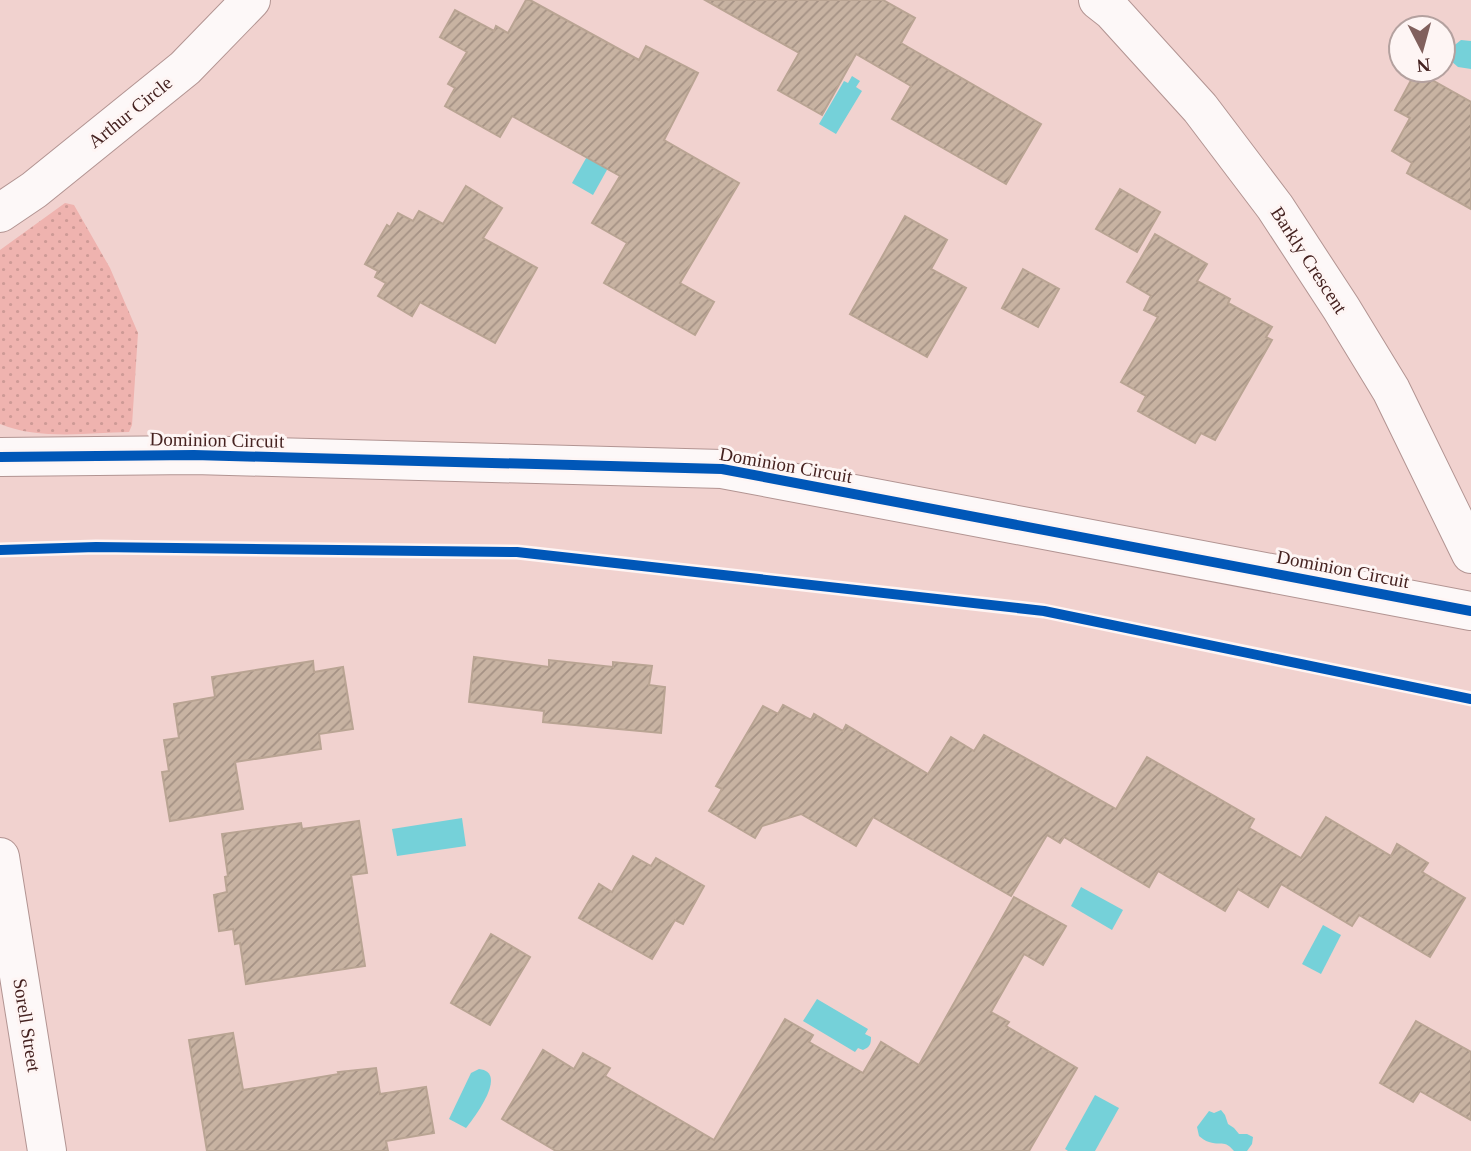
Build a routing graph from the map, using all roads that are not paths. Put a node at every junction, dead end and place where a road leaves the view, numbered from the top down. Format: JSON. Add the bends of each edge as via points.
{"nodes":[{"id":1,"x":251,"y":0,"type":"edge"},
{"id":2,"x":1098,"y":0,"type":"edge"},
{"id":3,"x":0,"y":213,"type":"edge"},
{"id":4,"x":0,"y":457,"type":"edge"},
{"id":5,"x":1471,"y":554,"type":"edge"},
{"id":6,"x":1471,"y":611,"type":"edge"},
{"id":7,"x":0,"y":857,"type":"edge"},
{"id":8,"x":47,"y":1151,"type":"edge"}],
"edges":[{"from":1,"to":3,"type":"street","name":"Arthur Circle","via":[[186,68]]},
{"from":2,"to":5,"type":"street","name":"Barkly Crescent","via":[[1200,108],[1275,207],[1391,390]]},
{"from":4,"to":6,"type":"street","name":"Dominion Circuit","via":[[194,455],[722,469]]},
{"from":7,"to":8,"type":"street","name":"Sorell Street"}]}
